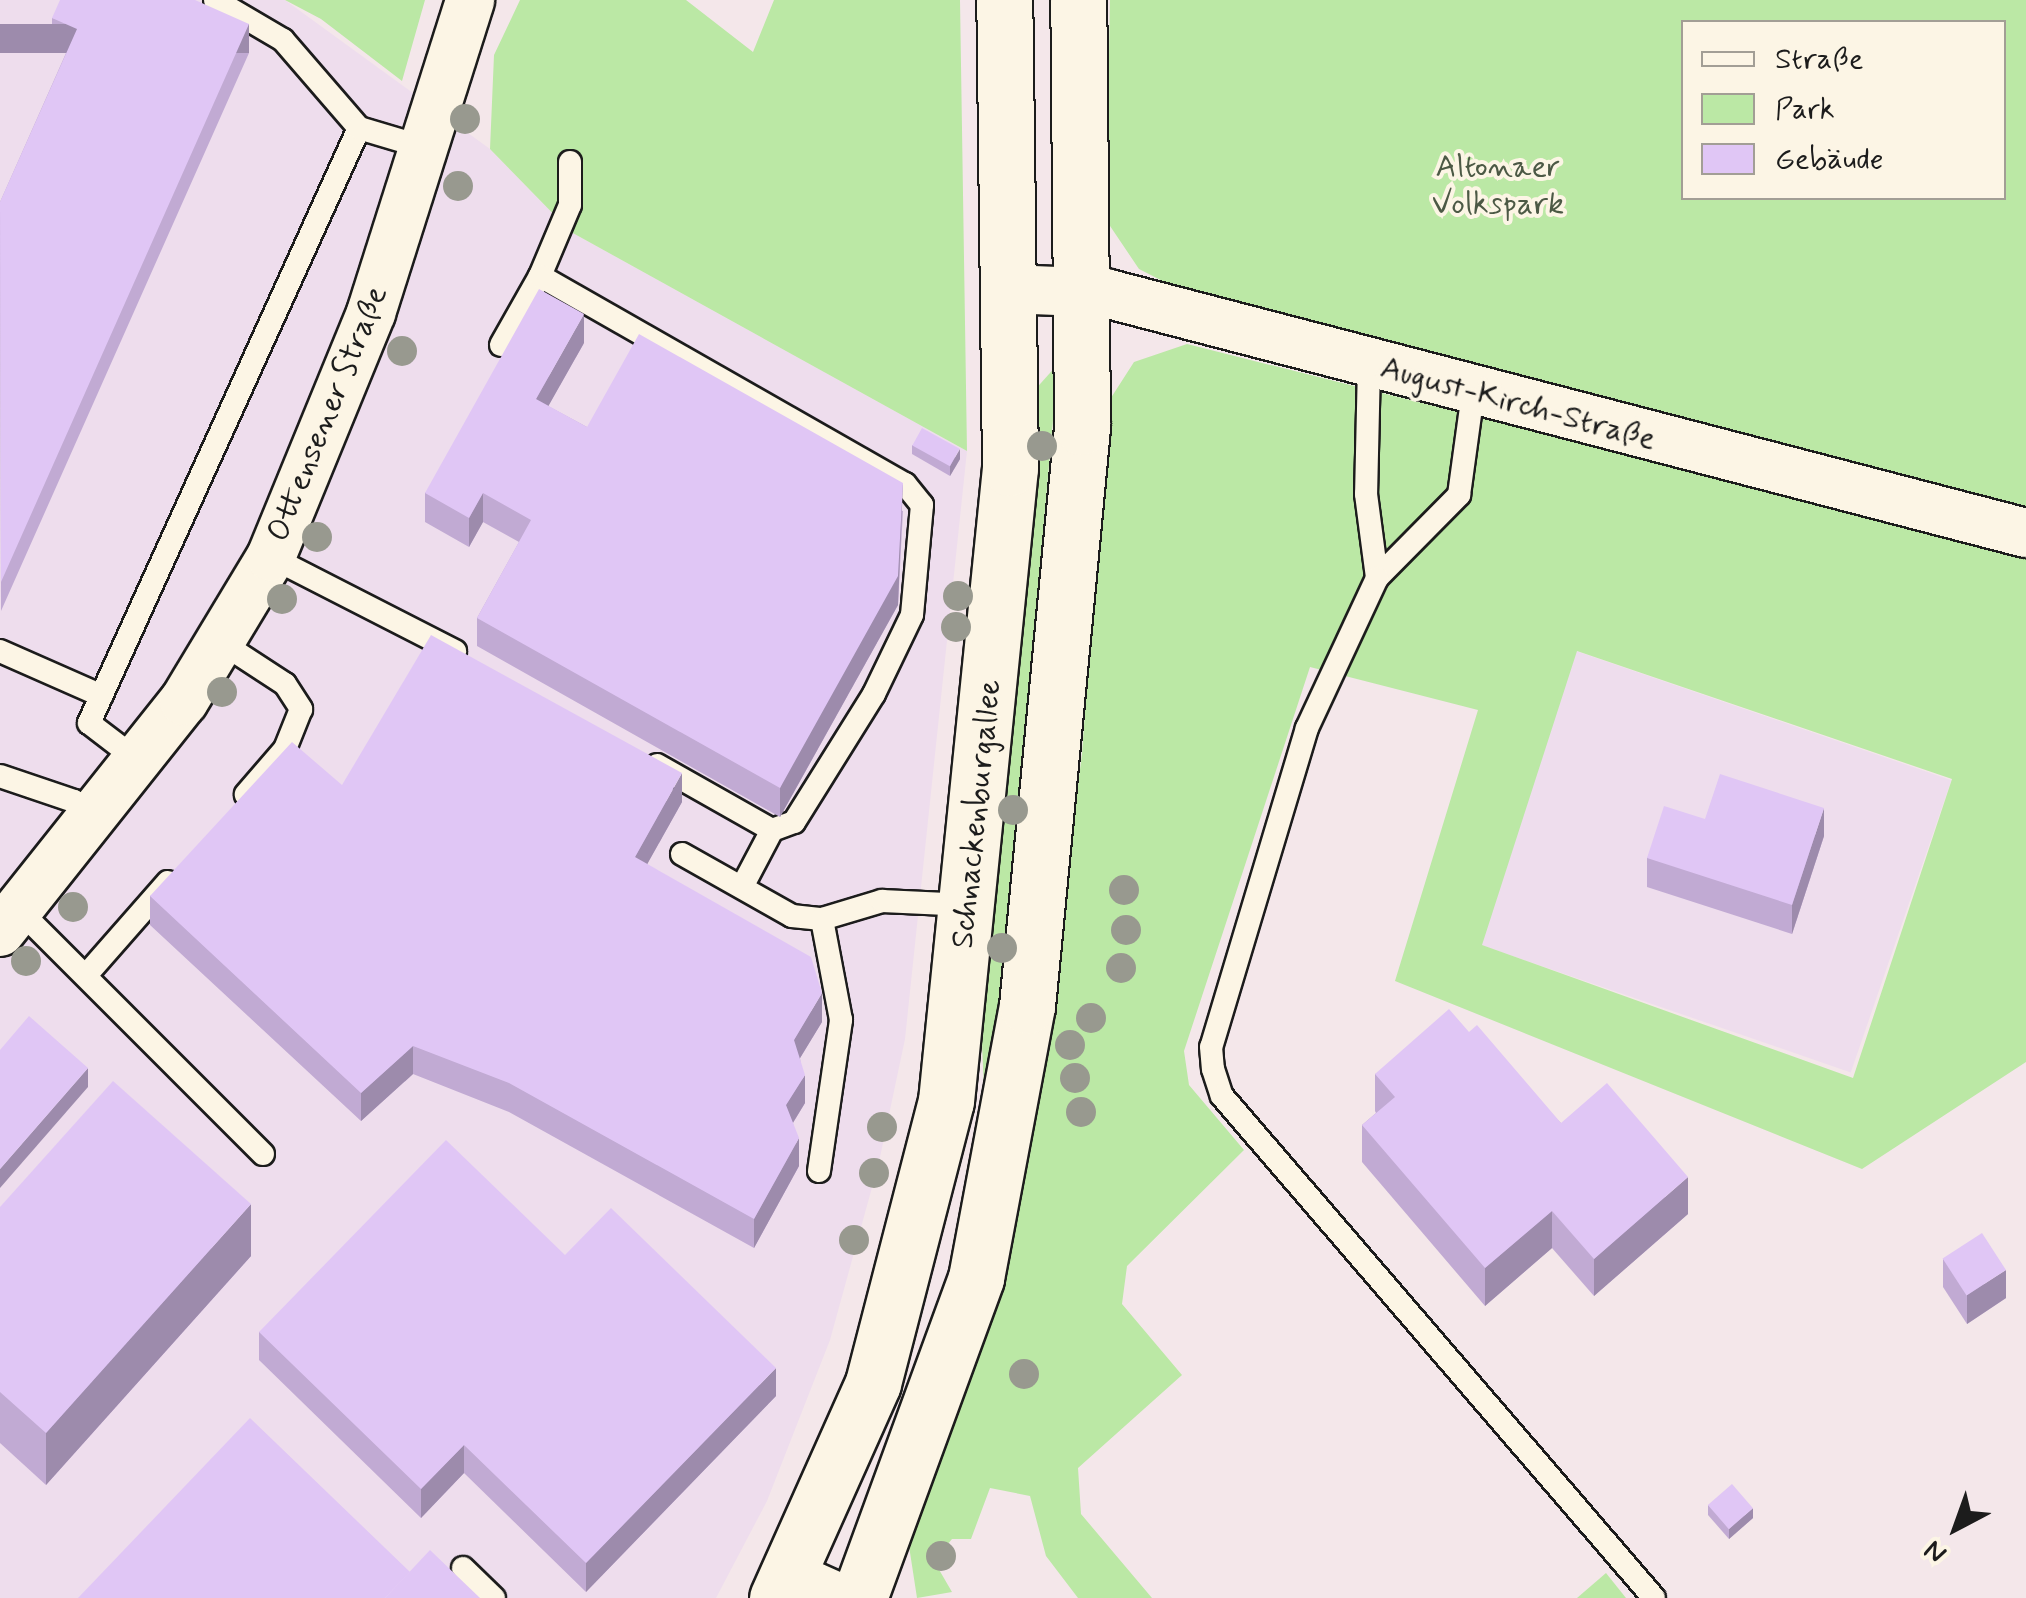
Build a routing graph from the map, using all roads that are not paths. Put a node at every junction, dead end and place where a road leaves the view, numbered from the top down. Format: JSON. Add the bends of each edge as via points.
{"nodes":[{"id":1,"x":215,"y":0,"type":"edge"},
{"id":2,"x":470,"y":0,"type":"edge"},
{"id":3,"x":1004,"y":0,"type":"edge"},
{"id":4,"x":1078,"y":0,"type":"edge"},
{"id":5,"x":359,"y":128,"type":"junction"},
{"id":6,"x":426,"y":148,"type":"junction"},
{"id":7,"x":570,"y":162,"type":"dead end"},
{"id":8,"x":540,"y":276,"type":"junction"},
{"id":9,"x":1010,"y":289,"type":"junction"},
{"id":10,"x":1084,"y":291,"type":"junction"},
{"id":11,"x":501,"y":345,"type":"dead end"},
{"id":12,"x":1369,"y":365,"type":"junction"},
{"id":13,"x":1473,"y":393,"type":"junction"},
{"id":14,"x":2026,"y":533,"type":"edge"},
{"id":15,"x":271,"y":557,"type":"junction"},
{"id":16,"x":1377,"y":578,"type":"junction"},
{"id":17,"x":222,"y":643,"type":"junction"},
{"id":18,"x":0,"y":650,"type":"edge"},
{"id":19,"x":485,"y":667,"type":"edge"},
{"id":20,"x":102,"y":696,"type":"junction"},
{"id":21,"x":631,"y":750,"type":"edge"},
{"id":22,"x":140,"y":762,"type":"junction"},
{"id":23,"x":0,"y":776,"type":"edge"},
{"id":24,"x":232,"y":809,"type":"edge"},
{"id":25,"x":98,"y":820,"type":"junction"},
{"id":26,"x":772,"y":830,"type":"junction"},
{"id":27,"x":682,"y":854,"type":"dead end"},
{"id":28,"x":180,"y":868,"type":"edge"},
{"id":29,"x":742,"y":887,"type":"junction"},
{"id":30,"x":968,"y":905,"type":"junction"},
{"id":31,"x":822,"y":918,"type":"junction"},
{"id":32,"x":10,"y":921,"type":"edge"},
{"id":33,"x":88,"y":973,"type":"junction"},
{"id":34,"x":263,"y":1154,"type":"dead end"},
{"id":35,"x":820,"y":1171,"type":"dead end"},
{"id":36,"x":463,"y":1568,"type":"dead end"},
{"id":37,"x":783,"y":1586,"type":"edge"},
{"id":38,"x":494,"y":1598,"type":"edge"},
{"id":39,"x":840,"y":1598,"type":"edge"},
{"id":40,"x":859,"y":1598,"type":"edge"},
{"id":41,"x":1654,"y":1598,"type":"edge"}],
"edges":[{"from":1,"to":5,"type":"lane","via":[[283,40]]},
{"from":2,"to":6,"type":"street","name":"Ottensener Straße"},
{"from":3,"to":9,"type":"main road","name":"Schnackenburgallee"},
{"from":4,"to":10,"type":"main road"},
{"from":5,"to":6,"type":"lane"},
{"from":5,"to":20,"type":"lane"},
{"from":6,"to":15,"type":"street","name":"Ottensener Straße","via":[[311,474]]},
{"from":7,"to":8,"type":"lane","via":[[570,205]]},
{"from":8,"to":11,"type":"lane"},
{"from":8,"to":26,"type":"lane","via":[[905,484],[922,506],[912,615],[794,822]]},
{"from":9,"to":10,"type":"street","name":"August-Kirch-Straße"},
{"from":9,"to":30,"type":"main road","name":"Schnackenburgallee","via":[[1010,468]]},
{"from":10,"to":12,"type":"street","name":"August-Kirch-Straße"},
{"from":10,"to":40,"type":"main road","via":[[1052,806],[1004,1142],[966,1308]]},
{"from":12,"to":13,"type":"street","name":"August-Kirch-Straße"},
{"from":12,"to":16,"type":"lane","via":[[1366,494]]},
{"from":13,"to":14,"type":"street","name":"August-Kirch-Straße"},
{"from":13,"to":16,"type":"lane","via":[[1459,495]]},
{"from":15,"to":17,"type":"street","name":"Ottensener Straße"},
{"from":15,"to":19,"type":"lane"},
{"from":16,"to":41,"type":"lane","via":[[1306,728],[1210,1047],[1213,1068],[1222,1096]]},
{"from":17,"to":22,"type":"street","name":"Ottensener Straße"},
{"from":17,"to":24,"type":"lane","via":[[285,684],[300,709],[285,749]]},
{"from":18,"to":20,"type":"lane"},
{"from":20,"to":22,"type":"lane","via":[[89,723]]},
{"from":21,"to":26,"type":"lane"},
{"from":22,"to":25,"type":"street","name":"Ottensener Straße"},
{"from":23,"to":25,"type":"lane","via":[[74,800]]},
{"from":25,"to":32,"type":"street","name":"Ottensener Straße"},
{"from":26,"to":29,"type":"lane"},
{"from":27,"to":29,"type":"lane"},
{"from":28,"to":33,"type":"lane"},
{"from":29,"to":31,"type":"lane","via":[[792,916]]},
{"from":30,"to":31,"type":"lane","via":[[882,901]]},
{"from":30,"to":37,"type":"main road","name":"Schnackenburgallee","via":[[946,1101],[904,1286],[873,1383]]},
{"from":31,"to":35,"type":"lane","via":[[841,1020]]},
{"from":32,"to":33,"type":"lane"},
{"from":33,"to":34,"type":"lane"},
{"from":36,"to":38,"type":"lane"},
{"from":37,"to":39,"type":"street"}]}
